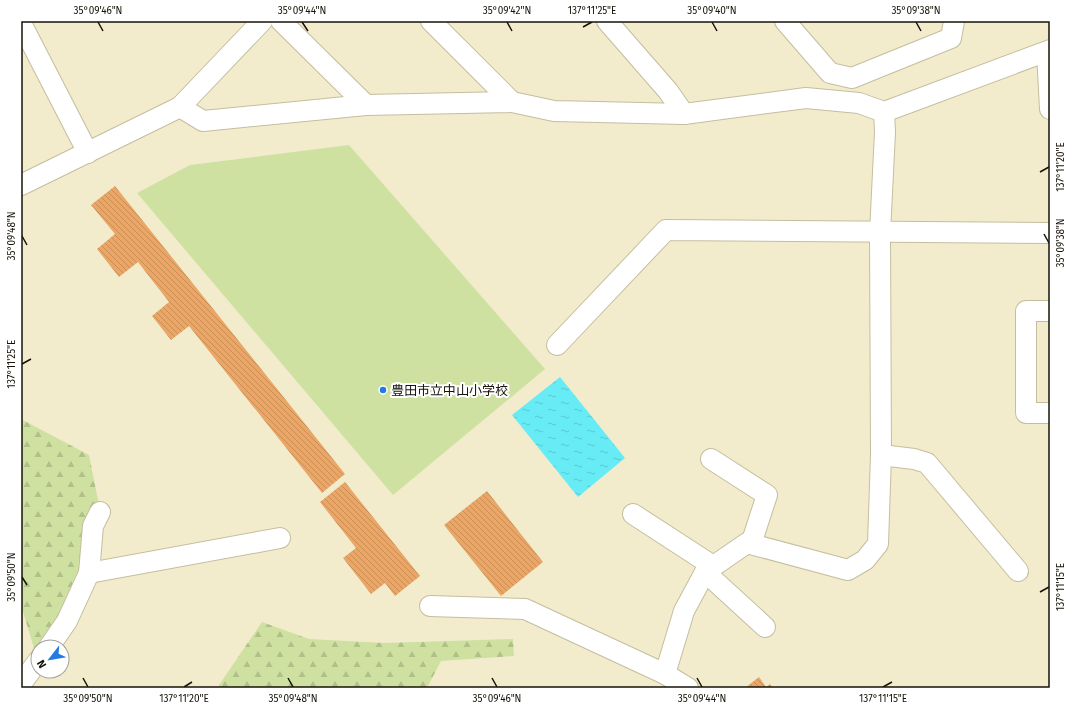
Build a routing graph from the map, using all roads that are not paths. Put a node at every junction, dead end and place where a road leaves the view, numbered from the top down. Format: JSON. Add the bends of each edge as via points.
{"nodes":[{"id":1,"x":262,"y":21,"type":"edge"},
{"id":2,"x":281,"y":21,"type":"edge"},
{"id":3,"x":431,"y":21,"type":"edge"},
{"id":4,"x":607,"y":21,"type":"edge"},
{"id":5,"x":785,"y":21,"type":"edge"},
{"id":6,"x":954,"y":21,"type":"edge"},
{"id":7,"x":21,"y":23,"type":"edge"},
{"id":8,"x":1049,"y":51,"type":"edge"},
{"id":9,"x":512,"y":102,"type":"junction"},
{"id":10,"x":366,"y":105,"type":"junction"},
{"id":11,"x":180,"y":107,"type":"junction"},
{"id":12,"x":1050,"y":109,"type":"edge"},
{"id":13,"x":884,"y":112,"type":"junction"},
{"id":14,"x":684,"y":114,"type":"junction"},
{"id":15,"x":88,"y":153,"type":"junction"},
{"id":16,"x":21,"y":185,"type":"edge"},
{"id":17,"x":880,"y":233,"type":"junction"},
{"id":18,"x":1050,"y":233,"type":"edge"},
{"id":19,"x":1050,"y":311,"type":"edge"},
{"id":20,"x":557,"y":345,"type":"dead end"},
{"id":21,"x":1050,"y":413,"type":"edge"},
{"id":22,"x":881,"y":455,"type":"junction"},
{"id":23,"x":710,"y":460,"type":"dead end"},
{"id":24,"x":100,"y":512,"type":"dead end"},
{"id":25,"x":632,"y":514,"type":"dead end"},
{"id":26,"x":280,"y":538,"type":"dead end"},
{"id":27,"x":751,"y":544,"type":"junction"},
{"id":28,"x":709,"y":569,"type":"junction"},
{"id":29,"x":1018,"y":571,"type":"dead end"},
{"id":30,"x":89,"y":573,"type":"junction"},
{"id":31,"x":430,"y":606,"type":"dead end"},
{"id":32,"x":765,"y":627,"type":"dead end"},
{"id":33,"x":55,"y":639,"type":"edge"},
{"id":34,"x":30,"y":672,"type":"edge"},
{"id":35,"x":665,"y":674,"type":"junction"},
{"id":36,"x":21,"y":684,"type":"edge"},
{"id":37,"x":688,"y":688,"type":"edge"}],
"edges":[{"from":1,"to":11,"type":"street"},
{"from":2,"to":10,"type":"street"},
{"from":3,"to":9,"type":"street"},
{"from":4,"to":14,"type":"street","via":[[668,90]]},
{"from":5,"to":6,"type":"street","via":[[830,73],[852,78],[950,38]]},
{"from":7,"to":15,"type":"street"},
{"from":8,"to":12,"type":"street"},
{"from":8,"to":13,"type":"street"},
{"from":9,"to":10,"type":"street"},
{"from":9,"to":14,"type":"street","via":[[554,111]]},
{"from":10,"to":11,"type":"street","via":[[203,120]]},
{"from":11,"to":15,"type":"street"},
{"from":13,"to":14,"type":"street","via":[[859,102],[806,98]]},
{"from":13,"to":17,"type":"street"},
{"from":15,"to":16,"type":"street"},
{"from":17,"to":18,"type":"street"},
{"from":17,"to":20,"type":"street","via":[[666,230]]},
{"from":17,"to":22,"type":"street"},
{"from":19,"to":21,"type":"street","via":[[1026,311],[1026,413]]},
{"from":22,"to":27,"type":"street","via":[[878,544],[865,560],[848,570]]},
{"from":22,"to":29,"type":"street","via":[[927,463]]},
{"from":23,"to":27,"type":"street","via":[[767,495]]},
{"from":24,"to":30,"type":"street","via":[[93,526]]},
{"from":25,"to":28,"type":"street"},
{"from":26,"to":30,"type":"street"},
{"from":27,"to":28,"type":"street","via":[[748,543]]},
{"from":28,"to":32,"type":"street"},
{"from":28,"to":35,"type":"street","via":[[684,611]]},
{"from":30,"to":33,"type":"street","via":[[67,621]]},
{"from":31,"to":35,"type":"street","via":[[525,609]]},
{"from":34,"to":36,"type":"street"},
{"from":35,"to":37,"type":"street"}]}
